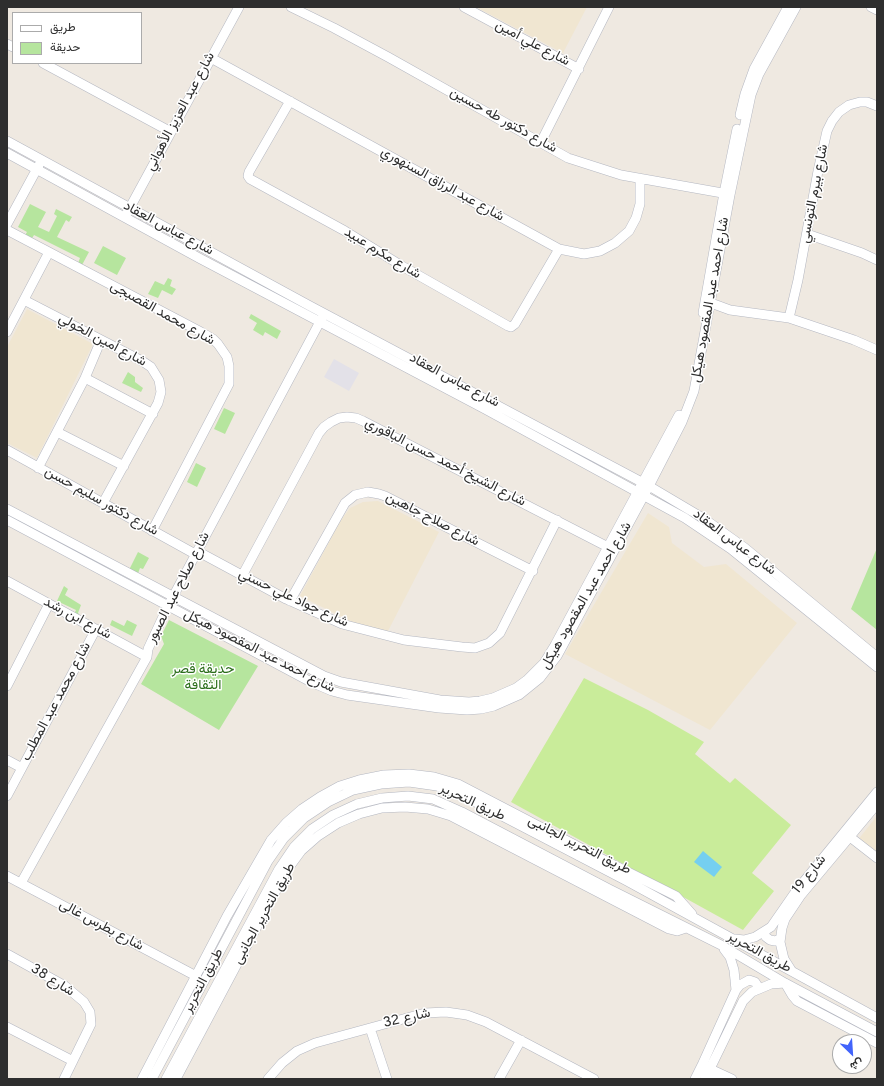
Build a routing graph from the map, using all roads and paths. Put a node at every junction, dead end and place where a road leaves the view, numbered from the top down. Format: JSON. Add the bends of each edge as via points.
{"nodes":[{"id":1,"x":239,"y":7,"type":"edge"},
{"id":2,"x":291,"y":7,"type":"edge"},
{"id":3,"x":464,"y":7,"type":"edge"},
{"id":4,"x":609,"y":7,"type":"edge"},
{"id":5,"x":788,"y":7,"type":"edge"},
{"id":6,"x":796,"y":7,"type":"edge"},
{"id":7,"x":871,"y":7,"type":"edge"},
{"id":8,"x":877,"y":10,"type":"edge"},
{"id":9,"x":211,"y":58,"type":"junction"},
{"id":10,"x":45,"y":64,"type":"edge"},
{"id":11,"x":578,"y":69,"type":"junction"},
{"id":12,"x":290,"y":101,"type":"junction"},
{"id":13,"x":877,"y":106,"type":"edge"},
{"id":14,"x":171,"y":132,"type":"junction"},
{"id":15,"x":7,"y":141,"type":"edge"},
{"id":16,"x":541,"y":142,"type":"junction"},
{"id":17,"x":7,"y":153,"type":"edge"},
{"id":18,"x":42,"y":160,"type":"junction"},
{"id":19,"x":37,"y":169,"type":"junction"},
{"id":20,"x":640,"y":179,"type":"junction"},
{"id":21,"x":727,"y":194,"type":"junction"},
{"id":22,"x":130,"y":208,"type":"junction"},
{"id":23,"x":124,"y":218,"type":"junction"},
{"id":24,"x":7,"y":224,"type":"edge"},
{"id":25,"x":7,"y":230,"type":"edge"},
{"id":26,"x":807,"y":234,"type":"junction"},
{"id":27,"x":559,"y":249,"type":"junction"},
{"id":28,"x":49,"y":252,"type":"junction"},
{"id":29,"x":877,"y":260,"type":"edge"},
{"id":30,"x":24,"y":300,"type":"junction"},
{"id":31,"x":711,"y":303,"type":"junction"},
{"id":32,"x":730,"y":310,"type":"junction"},
{"id":33,"x":709,"y":315,"type":"junction"},
{"id":34,"x":322,"y":318,"type":"junction"},
{"id":35,"x":789,"y":318,"type":"junction"},
{"id":36,"x":7,"y":332,"type":"edge"},
{"id":37,"x":101,"y":340,"type":"junction"},
{"id":38,"x":877,"y":350,"type":"edge"},
{"id":39,"x":85,"y":378,"type":"junction"},
{"id":40,"x":152,"y":414,"type":"junction"},
{"id":41,"x":57,"y":432,"type":"junction"},
{"id":42,"x":7,"y":450,"type":"edge"},
{"id":43,"x":124,"y":466,"type":"junction"},
{"id":44,"x":38,"y":468,"type":"junction"},
{"id":45,"x":646,"y":484,"type":"junction"},
{"id":46,"x":641,"y":493,"type":"junction"},
{"id":47,"x":103,"y":503,"type":"junction"},
{"id":48,"x":7,"y":509,"type":"edge"},
{"id":49,"x":7,"y":520,"type":"edge"},
{"id":50,"x":557,"y":520,"type":"junction"},
{"id":51,"x":152,"y":531,"type":"junction"},
{"id":52,"x":608,"y":546,"type":"junction"},
{"id":53,"x":196,"y":553,"type":"junction"},
{"id":54,"x":532,"y":571,"type":"junction"},
{"id":55,"x":242,"y":576,"type":"junction"},
{"id":56,"x":7,"y":581,"type":"edge"},
{"id":57,"x":173,"y":598,"type":"junction"},
{"id":58,"x":290,"y":601,"type":"junction"},
{"id":59,"x":49,"y":604,"type":"junction"},
{"id":60,"x":168,"y":606,"type":"junction"},
{"id":61,"x":96,"y":629,"type":"junction"},
{"id":62,"x":147,"y":657,"type":"junction"},
{"id":63,"x":877,"y":657,"type":"edge"},
{"id":64,"x":877,"y":667,"type":"edge"},
{"id":65,"x":316,"y":672,"type":"junction"},
{"id":66,"x":312,"y":682,"type":"junction"},
{"id":67,"x":7,"y":686,"type":"edge"},
{"id":68,"x":480,"y":705,"type":"junction"},
{"id":69,"x":7,"y":760,"type":"edge"},
{"id":70,"x":22,"y":768,"type":"junction"},
{"id":71,"x":877,"y":792,"type":"edge"},
{"id":72,"x":7,"y":796,"type":"edge"},
{"id":73,"x":320,"y":796,"type":"junction"},
{"id":74,"x":482,"y":797,"type":"junction"},
{"id":75,"x":877,"y":804,"type":"edge"},
{"id":76,"x":486,"y":808,"type":"junction"},
{"id":77,"x":462,"y":812,"type":"junction"},
{"id":78,"x":311,"y":813,"type":"junction"},
{"id":79,"x":466,"y":823,"type":"junction"},
{"id":80,"x":850,"y":837,"type":"junction"},
{"id":81,"x":877,"y":858,"type":"edge"},
{"id":82,"x":616,"y":875,"type":"junction"},
{"id":83,"x":7,"y":876,"type":"edge"},
{"id":84,"x":21,"y":883,"type":"junction"},
{"id":85,"x":639,"y":887,"type":"junction"},
{"id":86,"x":609,"y":889,"type":"junction"},
{"id":87,"x":798,"y":893,"type":"junction"},
{"id":88,"x":634,"y":902,"type":"junction"},
{"id":89,"x":245,"y":904,"type":"junction"},
{"id":90,"x":227,"y":916,"type":"junction"},
{"id":91,"x":693,"y":917,"type":"junction"},
{"id":92,"x":686,"y":928,"type":"junction"},
{"id":93,"x":764,"y":932,"type":"junction"},
{"id":94,"x":240,"y":939,"type":"junction"},
{"id":95,"x":732,"y":939,"type":"junction"},
{"id":96,"x":780,"y":939,"type":"junction"},
{"id":97,"x":722,"y":946,"type":"junction"},
{"id":98,"x":244,"y":952,"type":"junction"},
{"id":99,"x":7,"y":954,"type":"edge"},
{"id":100,"x":792,"y":972,"type":"junction"},
{"id":101,"x":196,"y":976,"type":"junction"},
{"id":102,"x":785,"y":983,"type":"junction"},
{"id":103,"x":736,"y":990,"type":"junction"},
{"id":104,"x":757,"y":990,"type":"junction"},
{"id":105,"x":877,"y":1018,"type":"edge"},
{"id":106,"x":7,"y":1027,"type":"edge"},
{"id":107,"x":370,"y":1028,"type":"junction"},
{"id":108,"x":877,"y":1032,"type":"edge"},
{"id":109,"x":520,"y":1040,"type":"junction"},
{"id":110,"x":877,"y":1043,"type":"edge"},
{"id":111,"x":159,"y":1046,"type":"junction"},
{"id":112,"x":193,"y":1046,"type":"junction"},
{"id":113,"x":179,"y":1054,"type":"junction"},
{"id":114,"x":73,"y":1061,"type":"junction"},
{"id":115,"x":161,"y":1063,"type":"junction"},
{"id":116,"x":705,"y":1072,"type":"edge"},
{"id":117,"x":180,"y":1078,"type":"edge"},
{"id":118,"x":64,"y":1079,"type":"edge"},
{"id":119,"x":142,"y":1079,"type":"edge"},
{"id":120,"x":152,"y":1079,"type":"edge"},
{"id":121,"x":166,"y":1079,"type":"edge"},
{"id":122,"x":268,"y":1079,"type":"edge"},
{"id":123,"x":387,"y":1079,"type":"edge"},
{"id":124,"x":499,"y":1079,"type":"edge"},
{"id":125,"x":594,"y":1079,"type":"edge"},
{"id":126,"x":695,"y":1079,"type":"edge"},
{"id":127,"x":716,"y":1079,"type":"edge"},
{"id":128,"x":732,"y":1079,"type":"edge"}],
"edges":[{"from":1,"to":9,"type":"street","name":"شارع عبد العزيز الأهواني"},
{"from":2,"to":16,"type":"street","name":"شارع دكتور طه حسين","via":[[388,57]]},
{"from":3,"to":11,"type":"street","name":"شارع علي أمين"},
{"from":4,"to":11,"type":"street"},
{"from":5,"to":21,"type":"street","name":"شارع احمد عبد المقصود هيكل","via":[[754,69],[745,94]]},
{"from":6,"to":21,"type":"street","name":"شارع احمد عبد المقصود هيكل","via":[[759,74],[753,90]]},
{"from":7,"to":8,"type":"street"},
{"from":9,"to":12,"type":"street","name":"شارع عبد الرزاق السنهوري"},
{"from":9,"to":14,"type":"street","name":"شارع عبد العزيز الأهواني"},
{"from":10,"to":14,"type":"street"},
{"from":11,"to":16,"type":"street"},
{"from":12,"to":27,"type":"street","name":"شارع عبد الرزاق السنهوري"},
{"from":12,"to":27,"type":"street","name":"شارع مكرم عبيد","via":[[249,172],[250,179],[508,326],[515,324]]},
{"from":13,"to":26,"type":"street","name":"شارع بيرم التونسي","via":[[867,102],[849,105],[832,121],[827,131],[818,171]]},
{"from":14,"to":22,"type":"street","name":"شارع عبد العزيز الأهواني"},
{"from":15,"to":18,"type":"street","name":"شارع عباس العقاد"},
{"from":16,"to":20,"type":"street","name":"شارع دكتور طه حسين","via":[[568,158]]},
{"from":17,"to":19,"type":"street","name":"شارع عباس العقاد"},
{"from":18,"to":19,"type":"street"},
{"from":18,"to":22,"type":"street","name":"شارع عباس العقاد"},
{"from":19,"to":23,"type":"street","name":"شارع عباس العقاد"},
{"from":19,"to":24,"type":"street"},
{"from":20,"to":21,"type":"street","name":"شارع دكتور طه حسين"},
{"from":20,"to":27,"type":"street","name":"شارع عبد الرزاق السنهوري","via":[[640,204],[636,218],[629,230],[615,243],[600,251],[584,254]]},
{"from":21,"to":31,"type":"street","name":"شارع احمد عبد المقصود هيكل"},
{"from":21,"to":45,"type":"street","name":"شارع احمد عبد المقصود هيكل","via":[[689,390]]},
{"from":22,"to":23,"type":"street","name":"شارع عبد العزيز الأهواني"},
{"from":22,"to":34,"type":"street","name":"شارع عباس العقاد"},
{"from":23,"to":34,"type":"street","name":"شارع عباس العقاد"},
{"from":25,"to":28,"type":"street","name":"شارع محمد القصبجى"},
{"from":26,"to":29,"type":"street"},
{"from":26,"to":35,"type":"street","name":"شارع بيرم التونسي"},
{"from":28,"to":30,"type":"street"},
{"from":28,"to":51,"type":"street","name":"شارع محمد القصبجى","via":[[213,339],[227,357],[229,384]]},
{"from":30,"to":36,"type":"street"},
{"from":30,"to":37,"type":"street","name":"شارع أمين الخولي"},
{"from":31,"to":32,"type":"street"},
{"from":31,"to":33,"type":"street","name":"شارع احمد عبد المقصود هيكل"},
{"from":32,"to":33,"type":"street"},
{"from":32,"to":35,"type":"street"},
{"from":33,"to":45,"type":"street","name":"شارع احمد عبد المقصود هيكل","via":[[694,391],[682,422]]},
{"from":34,"to":45,"type":"street","name":"شارع عباس العقاد"},
{"from":34,"to":46,"type":"street","name":"شارع عباس العقاد"},
{"from":34,"to":53,"type":"street","name":"شارع صلاح عبد الصبور"},
{"from":35,"to":38,"type":"street"},
{"from":37,"to":39,"type":"street"},
{"from":37,"to":40,"type":"street","name":"شارع أمين الخولي","via":[[142,361],[156,373],[161,392]]},
{"from":39,"to":40,"type":"street"},
{"from":39,"to":41,"type":"street"},
{"from":40,"to":43,"type":"street","name":"شارع أمين الخولي"},
{"from":41,"to":43,"type":"street"},
{"from":41,"to":44,"type":"street"},
{"from":42,"to":44,"type":"street","name":"شارع دكتور سليم حسن"},
{"from":43,"to":47,"type":"street","name":"شارع أمين الخولي"},
{"from":44,"to":47,"type":"street","name":"شارع دكتور سليم حسن"},
{"from":45,"to":46,"type":"street","name":"شارع احمد عبد المقصود هيكل"},
{"from":45,"to":63,"type":"street","name":"شارع عباس العقاد","via":[[703,518],[745,548]]},
{"from":46,"to":52,"type":"street","name":"شارع احمد عبد المقصود هيكل"},
{"from":46,"to":64,"type":"street","name":"شارع عباس العقاد","via":[[685,518],[731,549]]},
{"from":46,"to":68,"type":"street","name":"شارع احمد عبد المقصود هيكل","via":[[561,649],[549,667],[519,695],[507,701]]},
{"from":47,"to":51,"type":"street","name":"شارع دكتور سليم حسن"},
{"from":48,"to":57,"type":"street","name":"شارع احمد عبد المقصود هيكل"},
{"from":49,"to":60,"type":"street","name":"شارع احمد عبد المقصود هيكل"},
{"from":50,"to":52,"type":"street","name":"شارع الشيخ أحمد حسن الباقوري"},
{"from":50,"to":54,"type":"street","name":"شارع جواد علي حسني"},
{"from":50,"to":55,"type":"street","name":"شارع الشيخ أحمد حسن الباقوري","via":[[364,421],[356,418],[339,418],[319,433]]},
{"from":51,"to":53,"type":"street","name":"شارع دكتور سليم حسن"},
{"from":52,"to":68,"type":"street","name":"شارع احمد عبد المقصود هيكل","via":[[544,663],[516,688]]},
{"from":53,"to":55,"type":"street","name":"شارع جواد علي حسني"},
{"from":53,"to":57,"type":"street","name":"شارع صلاح عبد الصبور"},
{"from":54,"to":58,"type":"street","name":"شارع جواد علي حسني","via":[[500,633],[489,643],[475,648],[404,640],[351,627]]},
{"from":54,"to":58,"type":"street","name":"شارع صلاح جاهين","via":[[385,496],[368,492],[355,495],[345,503]]},
{"from":55,"to":58,"type":"street","name":"شارع جواد علي حسني"},
{"from":56,"to":59,"type":"street","name":"شارع ابن رشد"},
{"from":57,"to":60,"type":"street","name":"شارع صلاح عبد الصبور"},
{"from":57,"to":65,"type":"street","name":"شارع احمد عبد المقصود هيكل"},
{"from":59,"to":61,"type":"street","name":"شارع ابن رشد"},
{"from":59,"to":67,"type":"street"},
{"from":60,"to":62,"type":"street","name":"شارع صلاح عبد الصبور","via":[[148,649]]},
{"from":60,"to":66,"type":"street","name":"شارع احمد عبد المقصود هيكل"},
{"from":61,"to":62,"type":"street","name":"شارع ابن رشد"},
{"from":61,"to":70,"type":"street","name":"شارع محمد عبد المطلب"},
{"from":62,"to":84,"type":"street","name":"شارع صلاح عبد الصبور"},
{"from":65,"to":66,"type":"street"},
{"from":65,"to":68,"type":"street","name":"شارع احمد عبد المقصود هيكل","via":[[341,682]]},
{"from":66,"to":68,"type":"street","name":"شارع احمد عبد المقصود هيكل","via":[[347,695],[439,708],[467,710]]},
{"from":69,"to":70,"type":"street"},
{"from":70,"to":72,"type":"street","name":"شارع محمد عبد المطلب"},
{"from":71,"to":87,"type":"street","name":"شارع 19"},
{"from":73,"to":74,"type":"street","name":"طريق التحرير الجانبى","via":[[359,780],[409,774],[447,780]]},
{"from":73,"to":78,"type":"street"},
{"from":73,"to":90,"type":"street","name":"طريق التحرير الجانبى","via":[[286,823],[271,840]]},
{"from":74,"to":76,"type":"street"},
{"from":74,"to":91,"type":"street","name":"طريق التحرير الجانبى","via":[[676,896]]},
{"from":75,"to":80,"type":"street","name":"شارع 19"},
{"from":76,"to":78,"type":"street","name":"طريق التحرير","via":[[460,794],[437,786],[409,782],[353,790]]},
{"from":76,"to":82,"type":"street","name":"طريق التحرير"},
{"from":77,"to":79,"type":"street"},
{"from":77,"to":86,"type":"street","name":"طريق التحرير"},
{"from":77,"to":94,"type":"street","name":"طريق التحرير","via":[[433,799],[408,796],[363,802],[333,815],[312,829],[294,847],[279,868]]},
{"from":78,"to":89,"type":"street","name":"طريق التحرير","via":[[284,838]]},
{"from":79,"to":92,"type":"street","name":"طريق التحرير الجانبى","via":[[669,929],[677,931]]},
{"from":79,"to":98,"type":"street","name":"طريق التحرير الجانبى","via":[[428,809],[405,807],[374,810],[338,823],[307,846],[287,870]]},
{"from":80,"to":81,"type":"street"},
{"from":80,"to":87,"type":"street","name":"شارع 19"},
{"from":82,"to":85,"type":"street","name":"طريق التحرير"},
{"from":82,"to":86,"type":"street","via":[[618,884]]},
{"from":83,"to":84,"type":"street","name":"شارع بطرس غالى"},
{"from":84,"to":101,"type":"street","name":"شارع بطرس غالى"},
{"from":85,"to":88,"type":"street","via":[[634,892]]},
{"from":85,"to":91,"type":"street","name":"طريق التحرير"},
{"from":86,"to":88,"type":"street","name":"طريق التحرير"},
{"from":87,"to":93,"type":"street","name":"شارع 19"},
{"from":87,"to":96,"type":"street","name":"شارع 19","via":[[785,919]]},
{"from":88,"to":92,"type":"street","name":"طريق التحرير"},
{"from":89,"to":90,"type":"street"},
{"from":89,"to":115,"type":"street","name":"طريق التحرير"},
{"from":90,"to":101,"type":"street","name":"طريق التحرير الجانبى"},
{"from":91,"to":95,"type":"street","name":"طريق التحرير"},
{"from":92,"to":97,"type":"street","name":"طريق التحرير"},
{"from":93,"to":95,"type":"street","name":"شارع 19","via":[[749,939]]},
{"from":93,"to":96,"type":"street","via":[[770,940]]},
{"from":94,"to":98,"type":"street"},
{"from":94,"to":113,"type":"street","name":"طريق التحرير"},
{"from":95,"to":100,"type":"street","name":"طريق التحرير"},
{"from":96,"to":100,"type":"street","name":"شارع 19","via":[[784,959]]},
{"from":97,"to":102,"type":"street","name":"طريق التحرير"},
{"from":97,"to":103,"type":"street","via":[[732,964]]},
{"from":98,"to":112,"type":"street","name":"طريق التحرير الجانبى"},
{"from":99,"to":114,"type":"street","name":"شارع 38","via":[[65,986],[84,1002],[90,1012],[91,1024]]},
{"from":100,"to":105,"type":"street","name":"طريق التحرير"},
{"from":101,"to":111,"type":"street","name":"طريق التحرير الجانبى"},
{"from":102,"to":104,"type":"street","via":[[771,984]]},
{"from":102,"to":108,"type":"street","name":"طريق التحرير"},
{"from":102,"to":110,"type":"street","via":[[797,1000]]},
{"from":103,"to":104,"type":"street","via":[[751,980],[756,984]]},
{"from":103,"to":116,"type":"street"},
{"from":104,"to":116,"type":"street","via":[[743,1001]]},
{"from":106,"to":114,"type":"street"},
{"from":107,"to":109,"type":"street","name":"شارع 32","via":[[425,1013],[446,1012],[486,1022]]},
{"from":107,"to":122,"type":"street","name":"شارع 32","via":[[315,1043],[298,1051],[282,1063]]},
{"from":107,"to":123,"type":"street"},
{"from":109,"to":124,"type":"street"},
{"from":109,"to":125,"type":"street","name":"شارع 32"},
{"from":111,"to":115,"type":"street"},
{"from":111,"to":119,"type":"street","name":"طريق التحرير الجانبى"},
{"from":112,"to":113,"type":"street"},
{"from":112,"to":117,"type":"street","name":"طريق التحرير الجانبى"},
{"from":113,"to":121,"type":"street","name":"طريق التحرير"},
{"from":114,"to":118,"type":"street","name":"شارع 38"},
{"from":115,"to":120,"type":"street","name":"طريق التحرير"},
{"from":116,"to":126,"type":"street"},
{"from":116,"to":127,"type":"street"},
{"from":116,"to":128,"type":"street"}]}
